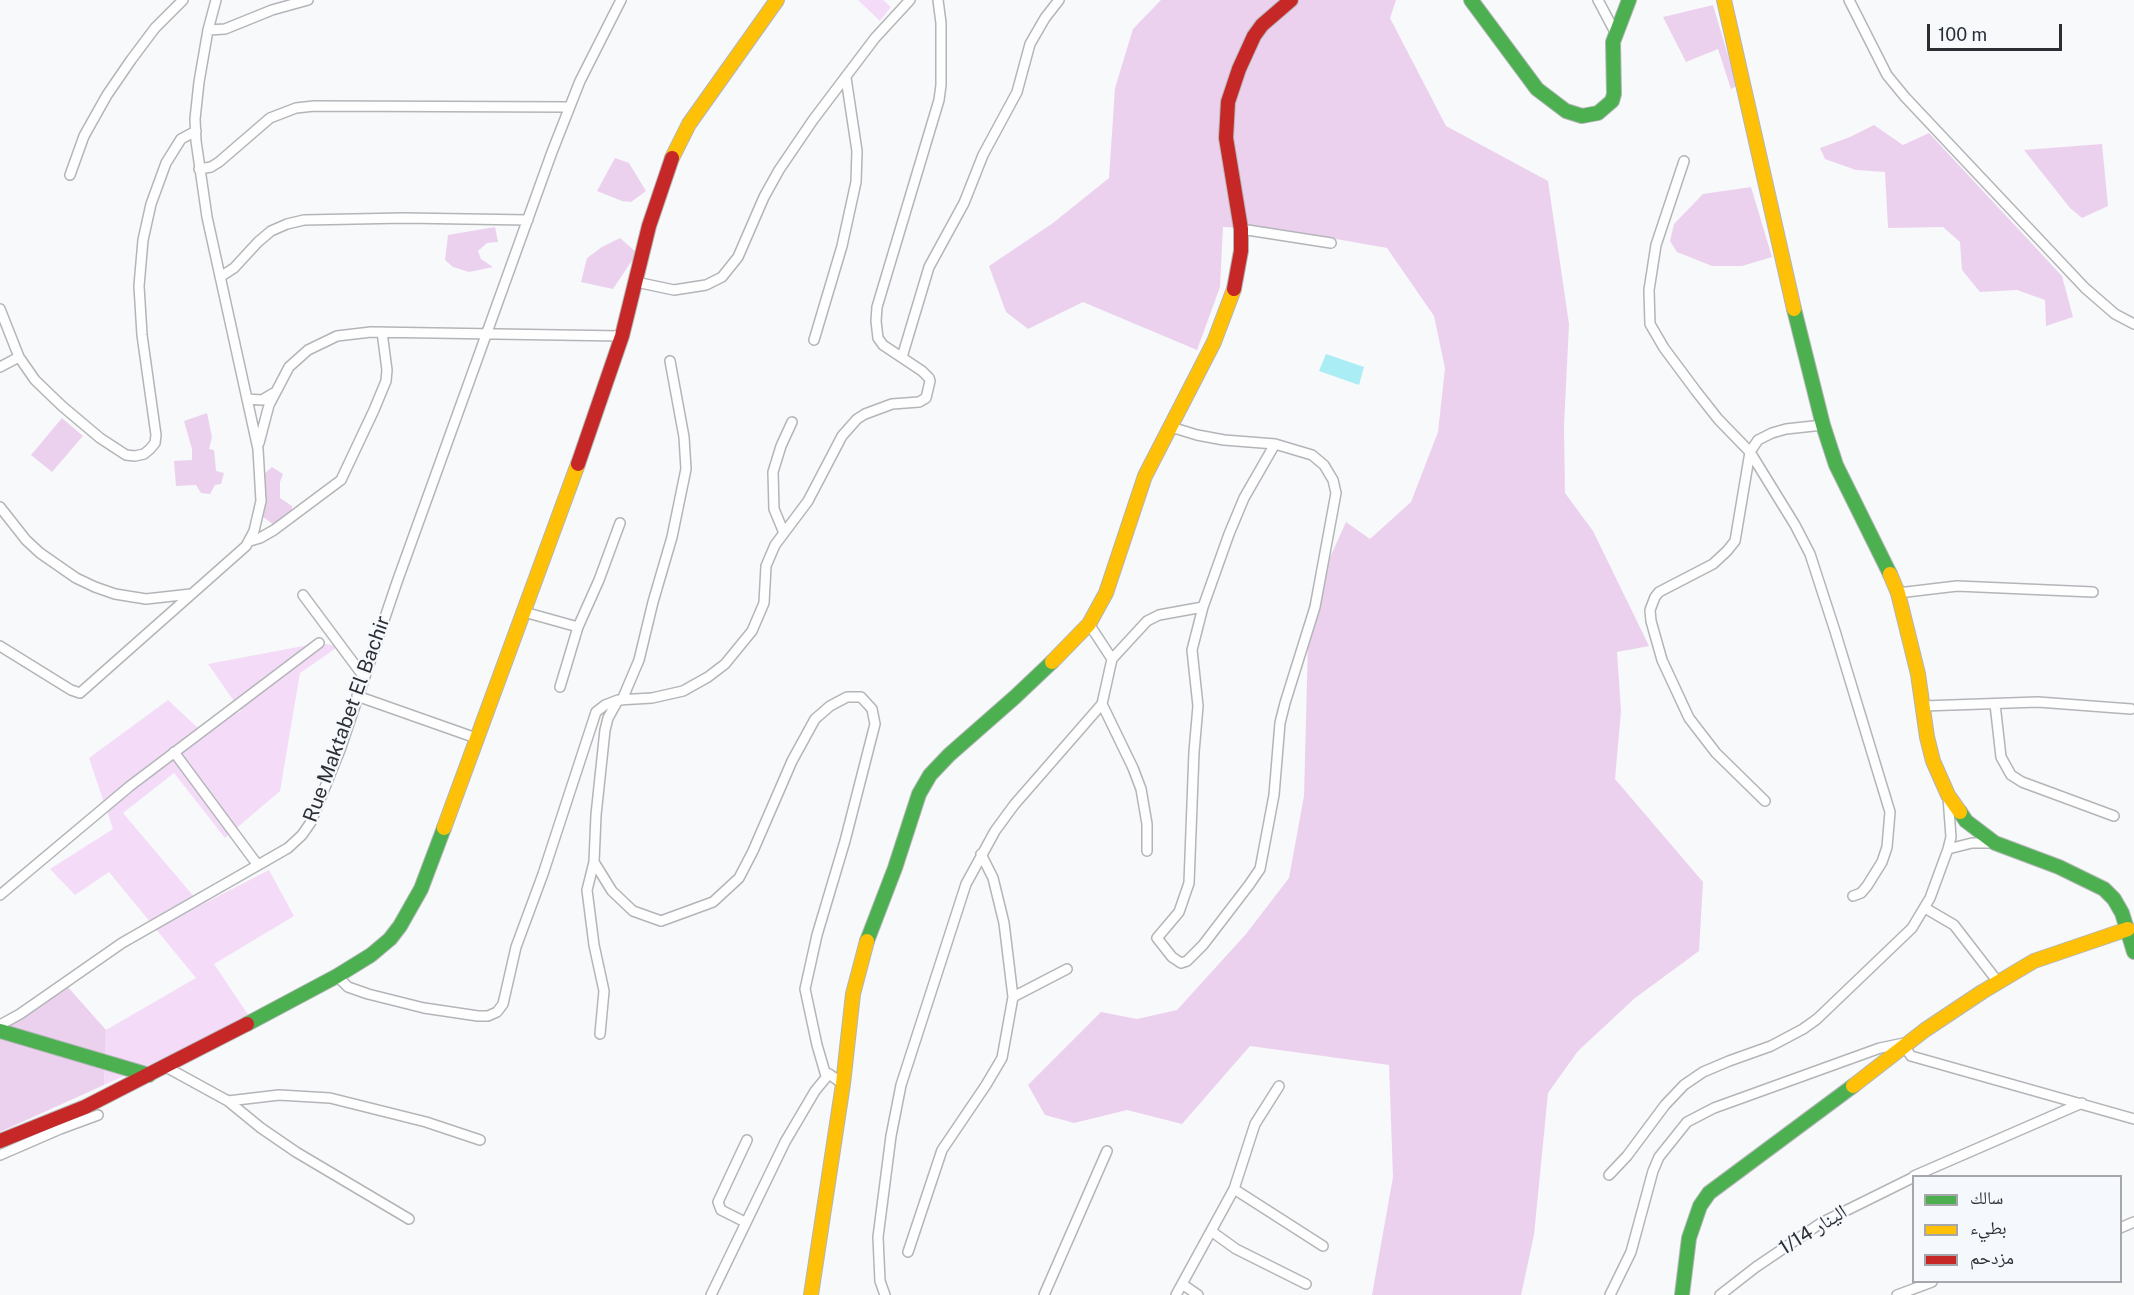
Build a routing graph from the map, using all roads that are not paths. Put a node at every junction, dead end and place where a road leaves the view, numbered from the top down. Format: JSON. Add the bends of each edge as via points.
{"nodes":[{"id":1,"x":183,"y":0,"type":"edge"},
{"id":2,"x":216,"y":0,"type":"edge"},
{"id":3,"x":308,"y":0,"type":"edge"},
{"id":4,"x":619,"y":0,"type":"edge"},
{"id":5,"x":777,"y":0,"type":"edge"},
{"id":6,"x":910,"y":0,"type":"edge"},
{"id":7,"x":938,"y":0,"type":"edge"},
{"id":8,"x":1059,"y":0,"type":"edge"},
{"id":9,"x":1292,"y":0,"type":"edge"},
{"id":10,"x":1471,"y":0,"type":"edge"},
{"id":11,"x":1598,"y":0,"type":"edge"},
{"id":12,"x":1629,"y":0,"type":"edge"},
{"id":13,"x":1724,"y":0,"type":"edge"},
{"id":14,"x":1849,"y":0,"type":"edge"},
{"id":15,"x":208,"y":30,"type":"junction"},
{"id":16,"x":1616,"y":34,"type":"junction"},
{"id":17,"x":846,"y":78,"type":"junction"},
{"id":18,"x":569,"y":107,"type":"junction"},
{"id":19,"x":195,"y":131,"type":"junction"},
{"id":20,"x":1684,"y":161,"type":"dead end"},
{"id":21,"x":199,"y":169,"type":"junction"},
{"id":22,"x":70,"y":176,"type":"dead end"},
{"id":23,"x":528,"y":220,"type":"junction"},
{"id":24,"x":1241,"y":229,"type":"junction"},
{"id":25,"x":1331,"y":243,"type":"dead end"},
{"id":26,"x":220,"y":277,"type":"junction"},
{"id":27,"x":636,"y":282,"type":"junction"},
{"id":28,"x":0,"y":309,"type":"edge"},
{"id":29,"x":2134,"y":324,"type":"edge"},
{"id":30,"x":382,"y":332,"type":"junction"},
{"id":31,"x":487,"y":334,"type":"junction"},
{"id":32,"x":622,"y":336,"type":"junction"},
{"id":33,"x":814,"y":340,"type":"dead end"},
{"id":34,"x":19,"y":357,"type":"junction"},
{"id":35,"x":902,"y":357,"type":"junction"},
{"id":36,"x":670,"y":361,"type":"dead end"},
{"id":37,"x":0,"y":367,"type":"edge"},
{"id":38,"x":274,"y":393,"type":"junction"},
{"id":39,"x":247,"y":399,"type":"junction"},
{"id":40,"x":792,"y":422,"type":"dead end"},
{"id":41,"x":1823,"y":425,"type":"junction"},
{"id":42,"x":1171,"y":427,"type":"junction"},
{"id":43,"x":1275,"y":444,"type":"junction"},
{"id":44,"x":258,"y":449,"type":"junction"},
{"id":45,"x":1750,"y":452,"type":"junction"},
{"id":46,"x":0,"y":507,"type":"edge"},
{"id":47,"x":620,"y":523,"type":"dead end"},
{"id":48,"x":784,"y":533,"type":"junction"},
{"id":49,"x":250,"y":541,"type":"junction"},
{"id":50,"x":2093,"y":592,"type":"dead end"},
{"id":51,"x":1898,"y":593,"type":"junction"},
{"id":52,"x":191,"y":594,"type":"junction"},
{"id":53,"x":303,"y":595,"type":"dead end"},
{"id":54,"x":1203,"y":607,"type":"junction"},
{"id":55,"x":524,"y":612,"type":"junction"},
{"id":56,"x":1089,"y":624,"type":"junction"},
{"id":57,"x":578,"y":627,"type":"junction"},
{"id":58,"x":319,"y":643,"type":"dead end"},
{"id":59,"x":0,"y":646,"type":"edge"},
{"id":60,"x":1112,"y":659,"type":"junction"},
{"id":61,"x":364,"y":677,"type":"junction"},
{"id":62,"x":560,"y":687,"type":"dead end"},
{"id":63,"x":357,"y":696,"type":"junction"},
{"id":64,"x":620,"y":700,"type":"junction"},
{"id":65,"x":1102,"y":704,"type":"junction"},
{"id":66,"x":1995,"y":704,"type":"junction"},
{"id":67,"x":1923,"y":706,"type":"junction"},
{"id":68,"x":2131,"y":709,"type":"dead end"},
{"id":69,"x":476,"y":738,"type":"junction"},
{"id":70,"x":174,"y":752,"type":"junction"},
{"id":71,"x":1948,"y":795,"type":"junction"},
{"id":72,"x":1765,"y":801,"type":"dead end"},
{"id":73,"x":2114,"y":816,"type":"dead end"},
{"id":74,"x":1995,"y":843,"type":"junction"},
{"id":75,"x":1948,"y":849,"type":"junction"},
{"id":76,"x":1147,"y":851,"type":"dead end"},
{"id":77,"x":981,"y":854,"type":"junction"},
{"id":78,"x":594,"y":862,"type":"junction"},
{"id":79,"x":257,"y":864,"type":"junction"},
{"id":80,"x":0,"y":895,"type":"edge"},
{"id":81,"x":1853,"y":896,"type":"dead end"},
{"id":82,"x":1925,"y":908,"type":"junction"},
{"id":83,"x":2128,"y":929,"type":"junction"},
{"id":84,"x":2134,"y":952,"type":"edge"},
{"id":85,"x":1067,"y":969,"type":"dead end"},
{"id":86,"x":337,"y":976,"type":"junction"},
{"id":87,"x":1998,"y":982,"type":"junction"},
{"id":88,"x":1013,"y":997,"type":"junction"},
{"id":89,"x":0,"y":1025,"type":"edge"},
{"id":90,"x":0,"y":1031,"type":"edge"},
{"id":91,"x":600,"y":1034,"type":"dead end"},
{"id":92,"x":1907,"y":1044,"type":"junction"},
{"id":93,"x":166,"y":1067,"type":"junction"},
{"id":94,"x":149,"y":1075,"type":"junction"},
{"id":95,"x":826,"y":1077,"type":"junction"},
{"id":96,"x":843,"y":1084,"type":"junction"},
{"id":97,"x":1279,"y":1086,"type":"dead end"},
{"id":98,"x":228,"y":1101,"type":"junction"},
{"id":99,"x":2082,"y":1103,"type":"junction"},
{"id":100,"x":85,"y":1107,"type":"junction"},
{"id":101,"x":2134,"y":1119,"type":"edge"},
{"id":102,"x":480,"y":1140,"type":"dead end"},
{"id":103,"x":747,"y":1140,"type":"dead end"},
{"id":104,"x":0,"y":1141,"type":"edge"},
{"id":105,"x":1107,"y":1151,"type":"dead end"},
{"id":106,"x":0,"y":1155,"type":"edge"},
{"id":107,"x":1610,"y":1175,"type":"dead end"},
{"id":108,"x":1919,"y":1175,"type":"edge"},
{"id":109,"x":1912,"y":1178,"type":"edge"},
{"id":110,"x":1234,"y":1189,"type":"junction"},
{"id":111,"x":410,"y":1219,"type":"dead end"},
{"id":112,"x":745,"y":1222,"type":"junction"},
{"id":113,"x":1211,"y":1231,"type":"junction"},
{"id":114,"x":1323,"y":1246,"type":"dead end"},
{"id":115,"x":908,"y":1252,"type":"dead end"},
{"id":116,"x":1927,"y":1283,"type":"edge"},
{"id":117,"x":1182,"y":1284,"type":"junction"},
{"id":118,"x":1306,"y":1284,"type":"dead end"},
{"id":119,"x":711,"y":1294,"type":"edge"},
{"id":120,"x":811,"y":1295,"type":"edge"},
{"id":121,"x":885,"y":1295,"type":"edge"},
{"id":122,"x":1044,"y":1295,"type":"edge"},
{"id":123,"x":1176,"y":1295,"type":"edge"},
{"id":124,"x":1198,"y":1295,"type":"edge"},
{"id":125,"x":1610,"y":1295,"type":"edge"},
{"id":126,"x":1682,"y":1295,"type":"edge"},
{"id":127,"x":1720,"y":1295,"type":"edge"},
{"id":128,"x":1897,"y":1295,"type":"edge"}],
"edges":[{"from":1,"to":22,"type":"street","via":[[159,23],[113,86],[84,136]]},
{"from":2,"to":15,"type":"street"},
{"from":3,"to":15,"type":"street","via":[[225,29]]},
{"from":4,"to":18,"type":"street","name":"Rue Maktabet El Bachir"},
{"from":5,"to":27,"type":"main road","via":[[678,143],[658,192]]},
{"from":6,"to":17,"type":"street"},
{"from":7,"to":35,"type":"street","via":[[939,100],[877,307],[878,338]]},
{"from":8,"to":35,"type":"street","via":[[1030,44],[1017,92],[929,267]]},
{"from":9,"to":24,"type":"main road","via":[[1254,36],[1228,102],[1226,138]]},
{"from":10,"to":16,"type":"main road","via":[[1537,89],[1574,114],[1590,116],[1612,101]]},
{"from":11,"to":16,"type":"street"},
{"from":12,"to":16,"type":"main road"},
{"from":13,"to":41,"type":"main road"},
{"from":14,"to":29,"type":"street","via":[[1887,75],[1905,97],[2085,288],[2115,314]]},
{"from":15,"to":19,"type":"street"},
{"from":17,"to":27,"type":"street","via":[[779,170],[738,257],[722,277],[706,285],[674,290]]},
{"from":17,"to":33,"type":"street","via":[[857,151],[856,182]]},
{"from":18,"to":21,"type":"street","via":[[296,108],[270,118],[219,162]]},
{"from":18,"to":23,"type":"street","name":"Rue Maktabet El Bachir"},
{"from":19,"to":21,"type":"street"},
{"from":19,"to":34,"type":"street","via":[[181,139],[166,163],[151,204],[140,262],[144,357],[156,435],[150,449],[135,456],[118,452],[62,406],[35,380]]},
{"from":20,"to":45,"type":"street","via":[[1656,245],[1649,290],[1650,324],[1696,391]]},
{"from":21,"to":26,"type":"street"},
{"from":23,"to":26,"type":"street","via":[[304,220],[271,231]]},
{"from":23,"to":31,"type":"street","name":"Rue Maktabet El Bachir"},
{"from":24,"to":25,"type":"street"},
{"from":24,"to":42,"type":"main road","via":[[1239,265],[1228,307]]},
{"from":26,"to":39,"type":"street"},
{"from":27,"to":32,"type":"main road"},
{"from":28,"to":34,"type":"street"},
{"from":30,"to":31,"type":"street"},
{"from":30,"to":38,"type":"street","via":[[354,333],[319,343],[294,361]]},
{"from":30,"to":49,"type":"street","via":[[386,381],[340,480],[274,530]]},
{"from":31,"to":32,"type":"street"},
{"from":31,"to":61,"type":"street","name":"Rue Maktabet El Bachir"},
{"from":32,"to":55,"type":"main road"},
{"from":34,"to":37,"type":"street"},
{"from":35,"to":48,"type":"street","via":[[929,378],[926,398],[892,404],[857,419],[842,436],[808,501]]},
{"from":36,"to":64,"type":"street","via":[[686,469],[639,660]]},
{"from":38,"to":39,"type":"street","via":[[262,400]]},
{"from":38,"to":44,"type":"street"},
{"from":39,"to":44,"type":"street"},
{"from":40,"to":48,"type":"street","via":[[773,472],[774,509]]},
{"from":41,"to":45,"type":"street","via":[[1772,432],[1758,440]]},
{"from":41,"to":51,"type":"main road","via":[[1836,465]]},
{"from":42,"to":43,"type":"street","via":[[1224,441]]},
{"from":42,"to":56,"type":"main road","via":[[1144,476],[1106,593]]},
{"from":43,"to":54,"type":"street","via":[[1228,534]]},
{"from":43,"to":54,"type":"street","via":[[1312,454],[1324,465],[1333,480],[1334,506],[1315,608],[1285,703],[1260,869],[1203,945],[1181,963],[1157,938],[1179,912],[1189,884],[1198,706],[1192,650]]},
{"from":44,"to":49,"type":"street","via":[[261,501]]},
{"from":45,"to":72,"type":"street","via":[[1735,541],[1713,564],[1659,592],[1650,610],[1662,660],[1689,718],[1716,753]]},
{"from":45,"to":81,"type":"street","via":[[1810,554],[1890,812],[1882,862],[1867,886]]},
{"from":46,"to":52,"type":"street","via":[[40,553],[95,587],[146,599]]},
{"from":47,"to":57,"type":"street"},
{"from":48,"to":64,"type":"street","via":[[769,556],[764,603],[752,631],[725,664],[683,691]]},
{"from":49,"to":52,"type":"street"},
{"from":50,"to":51,"type":"street","via":[[1957,586]]},
{"from":51,"to":67,"type":"main road"},
{"from":52,"to":59,"type":"street","via":[[80,693]]},
{"from":53,"to":61,"type":"street"},
{"from":54,"to":60,"type":"street","via":[[1147,621]]},
{"from":55,"to":57,"type":"street"},
{"from":55,"to":69,"type":"main road"},
{"from":56,"to":60,"type":"street"},
{"from":56,"to":96,"type":"main road","via":[[949,755],[922,786],[858,972]]},
{"from":57,"to":62,"type":"street"},
{"from":58,"to":70,"type":"street"},
{"from":60,"to":65,"type":"street"},
{"from":61,"to":63,"type":"street","name":"Rue Maktabet El Bachir"},
{"from":63,"to":69,"type":"street"},
{"from":63,"to":79,"type":"street","name":"Rue Maktabet El Bachir","via":[[311,822],[288,848]]},
{"from":64,"to":78,"type":"street","via":[[605,730]]},
{"from":64,"to":86,"type":"street","via":[[596,712],[516,947],[503,1004],[497,1012],[478,1016],[424,1008],[348,987]]},
{"from":65,"to":76,"type":"street","via":[[1141,789]]},
{"from":65,"to":77,"type":"street","via":[[1014,805]]},
{"from":66,"to":67,"type":"street"},
{"from":66,"to":68,"type":"street","via":[[2038,702]]},
{"from":66,"to":73,"type":"street","via":[[2001,757],[2012,775]]},
{"from":67,"to":71,"type":"main road","via":[[1927,737]]},
{"from":69,"to":86,"type":"main road","via":[[410,911],[390,939]]},
{"from":70,"to":79,"type":"street"},
{"from":70,"to":80,"type":"street"},
{"from":71,"to":74,"type":"main road","via":[[1966,821]]},
{"from":71,"to":75,"type":"street","via":[[1952,837]]},
{"from":74,"to":75,"type":"street"},
{"from":74,"to":83,"type":"main road","via":[[2104,889],[2114,899]]},
{"from":75,"to":82,"type":"street"},
{"from":77,"to":88,"type":"street","via":[[993,878],[1004,923]]},
{"from":77,"to":121,"type":"street","via":[[966,884],[899,1095],[878,1237],[880,1281]]},
{"from":78,"to":91,"type":"street","via":[[587,890],[604,991]]},
{"from":78,"to":95,"type":"street","via":[[612,891],[633,910],[661,921],[713,902],[739,878],[814,719],[847,697],[861,697],[872,709],[875,724],[805,989]]},
{"from":79,"to":89,"type":"street","name":"Rue Maktabet El Bachir","via":[[122,943]]},
{"from":82,"to":87,"type":"street","via":[[1954,925]]},
{"from":82,"to":107,"type":"street","via":[[1912,928],[1810,1024],[1791,1037],[1715,1067],[1684,1085]]},
{"from":83,"to":84,"type":"main road"},
{"from":83,"to":87,"type":"main road","via":[[2034,961]]},
{"from":85,"to":88,"type":"street"},
{"from":86,"to":93,"type":"main road"},
{"from":87,"to":92,"type":"main road"},
{"from":88,"to":115,"type":"street","via":[[1002,1058],[942,1150]]},
{"from":90,"to":94,"type":"main road"},
{"from":92,"to":99,"type":"street","via":[[1911,1056]]},
{"from":92,"to":125,"type":"street","via":[[1880,1048],[1713,1108],[1687,1122],[1659,1157],[1631,1252]]},
{"from":92,"to":126,"type":"main road","via":[[1709,1192],[1689,1238]]},
{"from":93,"to":94,"type":"main road"},
{"from":93,"to":98,"type":"street"},
{"from":94,"to":100,"type":"main road"},
{"from":95,"to":96,"type":"street","via":[[830,1074]]},
{"from":95,"to":112,"type":"street","via":[[785,1142]]},
{"from":96,"to":120,"type":"main road"},
{"from":97,"to":110,"type":"street","via":[[1256,1124]]},
{"from":98,"to":102,"type":"street","via":[[279,1095],[330,1098]]},
{"from":98,"to":111,"type":"street","via":[[296,1152]]},
{"from":99,"to":101,"type":"street"},
{"from":99,"to":108,"type":"street","name":"الينار 1/14"},
{"from":100,"to":104,"type":"main road"},
{"from":100,"to":106,"type":"street","via":[[98,1115]]},
{"from":103,"to":112,"type":"street","via":[[718,1203],[722,1210]]},
{"from":105,"to":122,"type":"street"},
{"from":109,"to":127,"type":"street","name":"الينار 1/14","via":[[1821,1223]]},
{"from":110,"to":113,"type":"street"},
{"from":110,"to":114,"type":"street"},
{"from":112,"to":119,"type":"street"},
{"from":113,"to":117,"type":"street"},
{"from":113,"to":118,"type":"street","via":[[1236,1249]]},
{"from":116,"to":128,"type":"street"},
{"from":117,"to":123,"type":"street"},
{"from":117,"to":124,"type":"street"}]}
